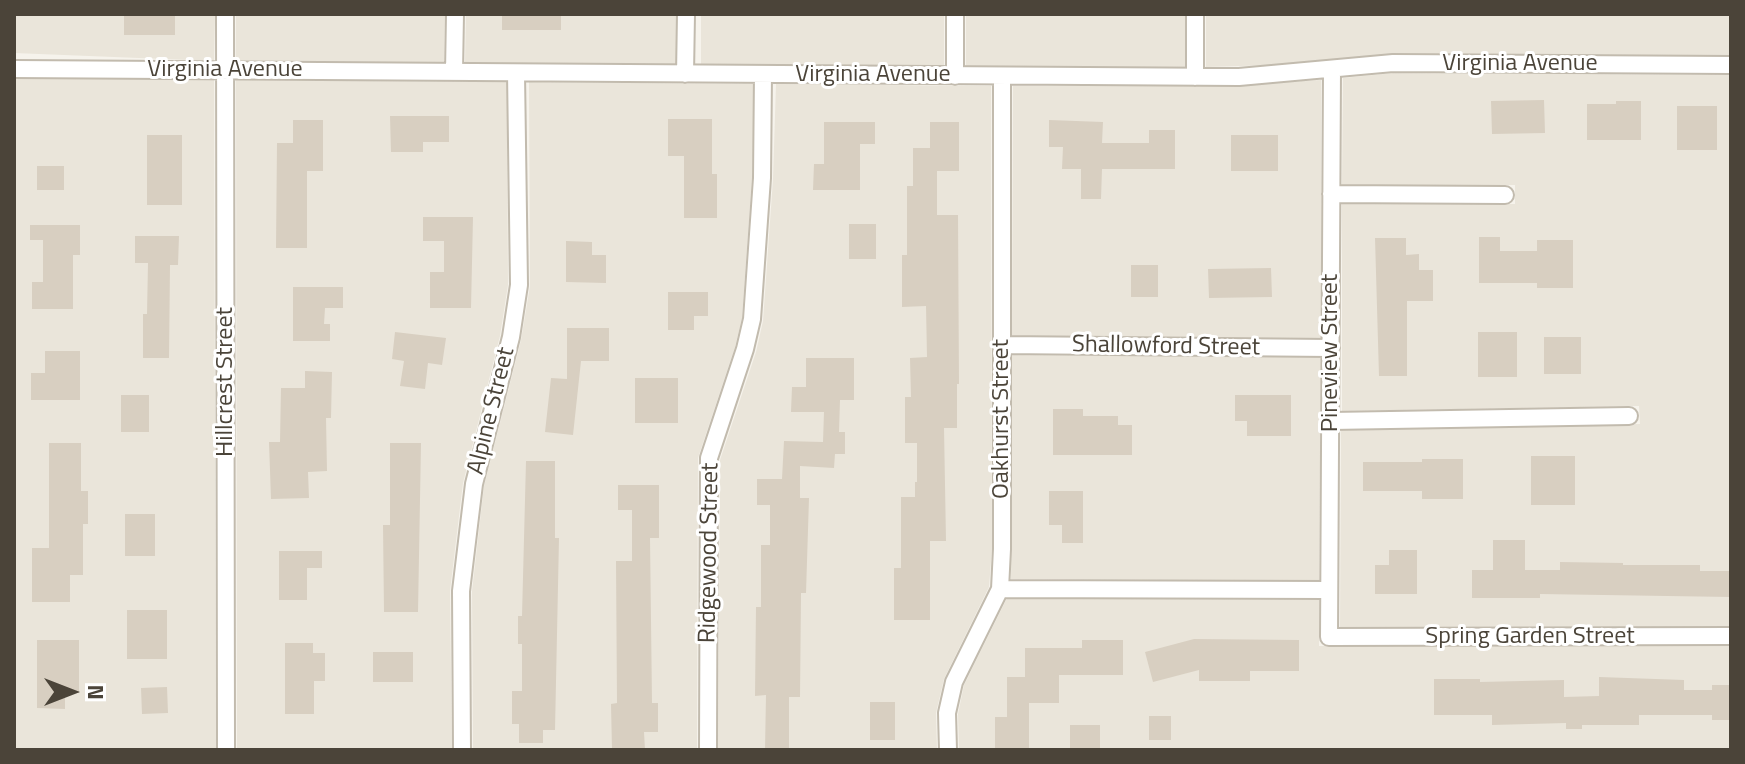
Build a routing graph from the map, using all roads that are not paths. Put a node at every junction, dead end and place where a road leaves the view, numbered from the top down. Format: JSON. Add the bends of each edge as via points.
{"nodes":[{"id":1,"x":225,"y":14,"type":"edge"},
{"id":2,"x":455,"y":14,"type":"edge"},
{"id":3,"x":686,"y":14,"type":"edge"},
{"id":4,"x":955,"y":14,"type":"edge"},
{"id":5,"x":1195,"y":14,"type":"edge"},
{"id":6,"x":1731,"y":65,"type":"edge"},
{"id":7,"x":14,"y":69,"type":"edge"},
{"id":8,"x":225,"y":70,"type":"junction"},
{"id":9,"x":1332,"y":70,"type":"junction"},
{"id":10,"x":454,"y":72,"type":"junction"},
{"id":11,"x":516,"y":73,"type":"junction"},
{"id":12,"x":685,"y":74,"type":"junction"},
{"id":13,"x":763,"y":74,"type":"junction"},
{"id":14,"x":955,"y":76,"type":"junction"},
{"id":15,"x":1002,"y":77,"type":"junction"},
{"id":16,"x":1195,"y":77,"type":"junction"},
{"id":17,"x":1331,"y":194,"type":"junction"},
{"id":18,"x":1505,"y":195,"type":"dead end"},
{"id":19,"x":1002,"y":345,"type":"junction"},
{"id":20,"x":1331,"y":348,"type":"junction"},
{"id":21,"x":1629,"y":416,"type":"dead end"},
{"id":22,"x":1331,"y":421,"type":"junction"},
{"id":23,"x":1000,"y":589,"type":"junction"},
{"id":24,"x":1329,"y":590,"type":"junction"},
{"id":25,"x":1731,"y":636,"type":"edge"},
{"id":26,"x":1329,"y":637,"type":"joint"},
{"id":27,"x":226,"y":750,"type":"edge"},
{"id":28,"x":462,"y":750,"type":"edge"},
{"id":29,"x":708,"y":750,"type":"edge"},
{"id":30,"x":948,"y":750,"type":"edge"}],
"edges":[{"from":1,"to":8,"type":"street","name":"Hillcrest Street"},
{"from":2,"to":10,"type":"street"},
{"from":3,"to":12,"type":"street"},
{"from":4,"to":14,"type":"street"},
{"from":5,"to":16,"type":"street"},
{"from":6,"to":9,"type":"street","name":"Virginia Avenue","via":[[1393,63]]},
{"from":7,"to":8,"type":"street","name":"Virginia Avenue"},
{"from":8,"to":10,"type":"street","name":"Virginia Avenue"},
{"from":8,"to":27,"type":"street","name":"Hillcrest Street"},
{"from":9,"to":16,"type":"street","name":"Virginia Avenue"},
{"from":9,"to":17,"type":"street","name":"Pineview Street"},
{"from":10,"to":11,"type":"street","name":"Virginia Avenue"},
{"from":11,"to":12,"type":"street","name":"Virginia Avenue"},
{"from":11,"to":28,"type":"street","name":"Alpine Street","via":[[519,285],[470,515],[461,591]]},
{"from":12,"to":13,"type":"street","name":"Virginia Avenue"},
{"from":13,"to":14,"type":"street","name":"Virginia Avenue"},
{"from":13,"to":29,"type":"street","name":"Ridgewood Street","via":[[752,319],[709,458]]},
{"from":14,"to":15,"type":"street","name":"Virginia Avenue"},
{"from":15,"to":16,"type":"street","name":"Virginia Avenue"},
{"from":15,"to":19,"type":"street","name":"Oakhurst Street"},
{"from":17,"to":18,"type":"street"},
{"from":17,"to":20,"type":"street","name":"Pineview Street"},
{"from":19,"to":20,"type":"street","name":"Shallowford Street"},
{"from":19,"to":23,"type":"street","name":"Oakhurst Street"},
{"from":20,"to":22,"type":"street","name":"Pineview Street"},
{"from":21,"to":22,"type":"street"},
{"from":22,"to":24,"type":"street","name":"Pineview Street"},
{"from":23,"to":24,"type":"street"},
{"from":23,"to":30,"type":"street","name":"Oakhurst Street","via":[[954,682],[947,713]]},
{"from":24,"to":26,"type":"street","name":"Pineview Street"},
{"from":25,"to":26,"type":"street","name":"Spring Garden Street"}]}
